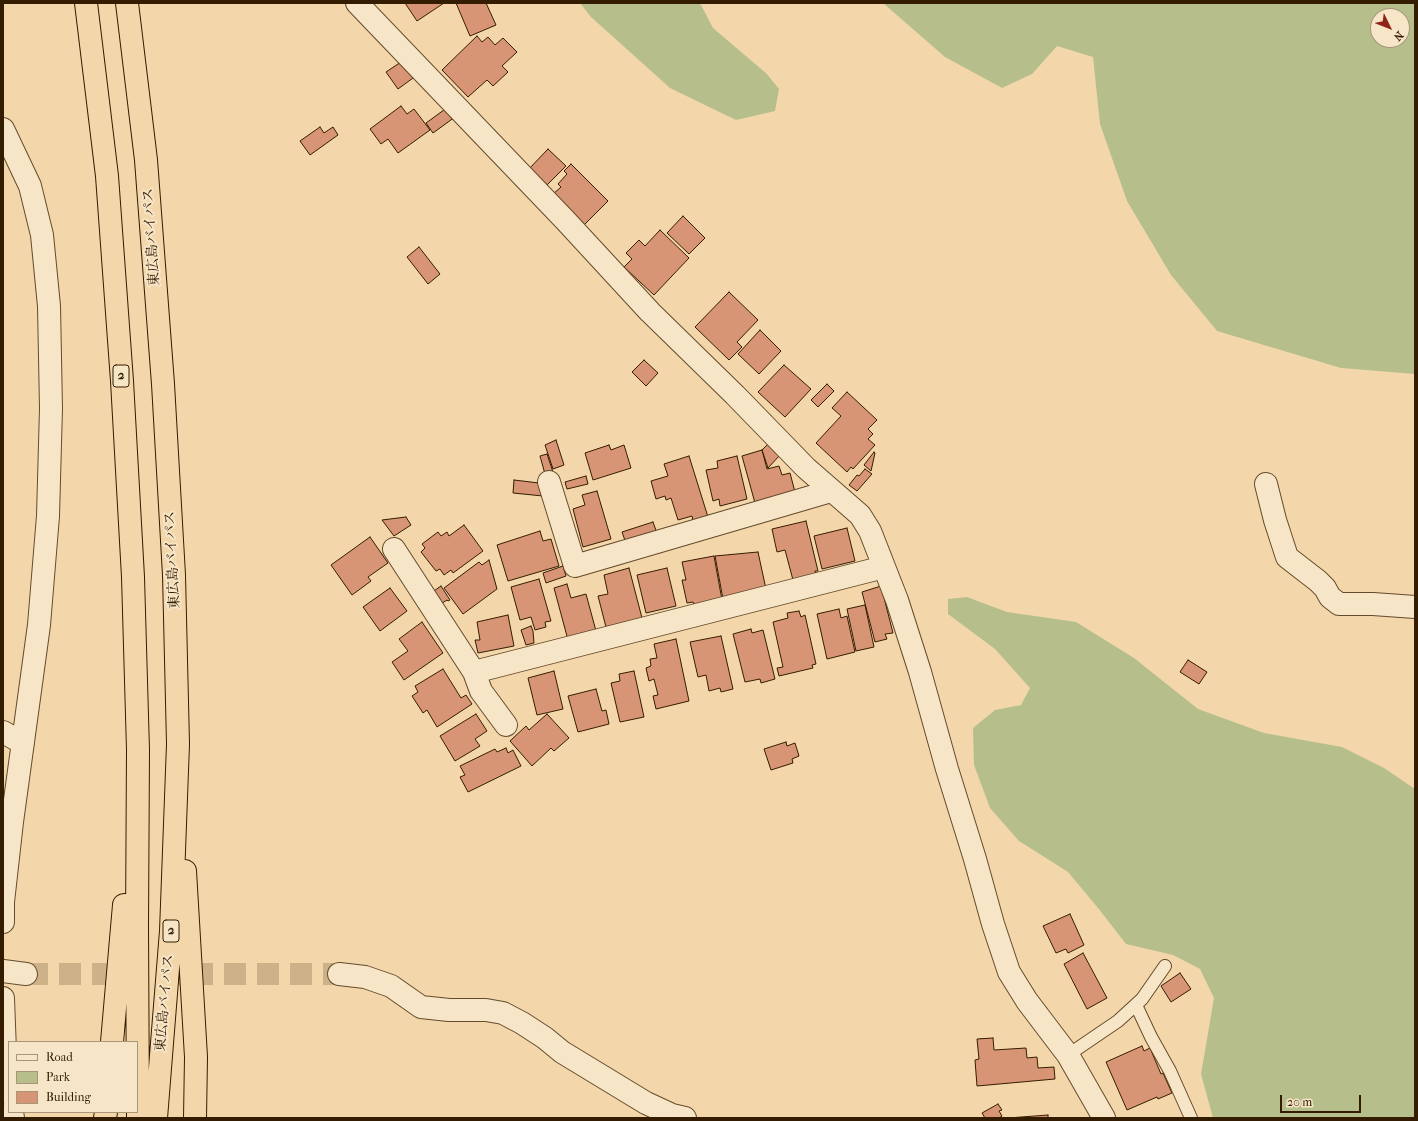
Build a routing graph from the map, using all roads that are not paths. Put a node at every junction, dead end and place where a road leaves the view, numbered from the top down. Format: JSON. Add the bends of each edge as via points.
{"nodes":[{"id":1,"x":86,"y":3,"type":"edge"},
{"id":2,"x":126,"y":3,"type":"edge"},
{"id":3,"x":357,"y":3,"type":"edge"},
{"id":4,"x":3,"y":129,"type":"edge"},
{"id":5,"x":549,"y":482,"type":"dead end"},
{"id":6,"x":1266,"y":484,"type":"dead end"},
{"id":7,"x":831,"y":491,"type":"junction"},
{"id":8,"x":394,"y":549,"type":"dead end"},
{"id":9,"x":884,"y":568,"type":"junction"},
{"id":10,"x":1415,"y":606,"type":"edge"},
{"id":11,"x":474,"y":672,"type":"junction"},
{"id":12,"x":506,"y":725,"type":"dead end"},
{"id":13,"x":3,"y":732,"type":"edge"},
{"id":14,"x":23,"y":743,"type":"junction"},
{"id":15,"x":178,"y":744,"type":"junction"},
{"id":16,"x":138,"y":750,"type":"junction"},
{"id":17,"x":3,"y":922,"type":"edge"},
{"id":18,"x":1165,"y":966,"type":"dead end"},
{"id":19,"x":3,"y":971,"type":"edge"},
{"id":20,"x":26,"y":974,"type":"tunnel mouth"},
{"id":21,"x":339,"y":974,"type":"tunnel mouth"},
{"id":22,"x":3,"y":998,"type":"edge"},
{"id":23,"x":1136,"y":1005,"type":"junction"},
{"id":24,"x":112,"y":1041,"type":"edge"},
{"id":25,"x":138,"y":1041,"type":"edge"},
{"id":26,"x":1068,"y":1055,"type":"junction"},
{"id":27,"x":8,"y":1089,"type":"edge"},
{"id":28,"x":156,"y":1118,"type":"edge"},
{"id":29,"x":195,"y":1118,"type":"edge"},
{"id":30,"x":685,"y":1118,"type":"edge"},
{"id":31,"x":1104,"y":1118,"type":"edge"},
{"id":32,"x":1191,"y":1118,"type":"edge"}],
"edges":[{"from":1,"to":16,"type":"highway","name":"東広島バイパス","number":"2","via":[[107,176],[116,302],[133,577]]},
{"from":2,"to":15,"type":"highway","name":"東広島バイパス","number":"2","via":[[146,160],[163,384],[174,575]]},
{"from":3,"to":7,"type":"street","via":[[650,312]]},
{"from":4,"to":14,"type":"street","via":[[30,186],[42,235],[49,306],[51,408],[48,516],[39,625]]},
{"from":5,"to":7,"type":"street","via":[[576,566]]},
{"from":6,"to":10,"type":"street","via":[[1274,520],[1287,557],[1325,588],[1330,597],[1339,604]]},
{"from":7,"to":9,"type":"street","via":[[860,515],[870,531]]},
{"from":8,"to":11,"type":"street"},
{"from":9,"to":11,"type":"street"},
{"from":9,"to":26,"type":"street","via":[[920,672],[1009,972],[1027,1002]]},
{"from":11,"to":12,"type":"street","via":[[481,691]]},
{"from":13,"to":14,"type":"street"},
{"from":14,"to":17,"type":"street","via":[[3,902]]},
{"from":15,"to":28,"type":"highway","name":"東広島バイパス","number":"2","via":[[171,931]]},
{"from":15,"to":29,"type":"highway","number":"2","via":[[196,1057]]},
{"from":16,"to":24,"type":"highway","number":"2"},
{"from":16,"to":25,"type":"highway","name":"東広島バイパス","number":"2"},
{"from":18,"to":23,"type":"lane"},
{"from":19,"to":20,"type":"street"},
{"from":21,"to":30,"type":"street","via":[[365,977],[391,986],[421,1007],[503,1013],[646,1103]]},
{"from":22,"to":27,"type":"street"},
{"from":23,"to":26,"type":"lane","via":[[1118,1021]]},
{"from":23,"to":32,"type":"lane"},
{"from":26,"to":31,"type":"street"}]}
